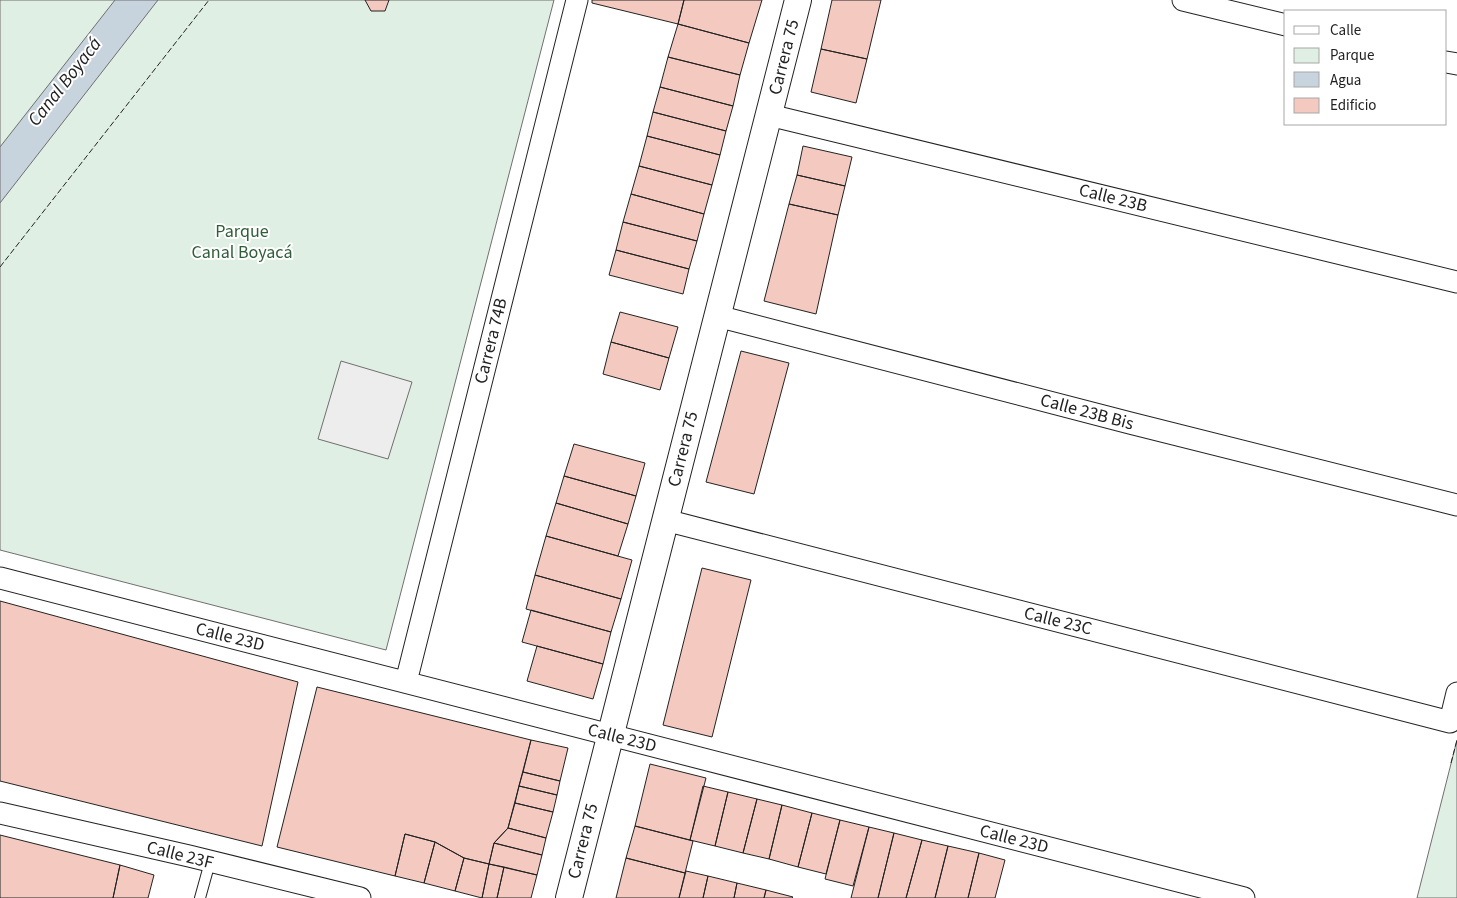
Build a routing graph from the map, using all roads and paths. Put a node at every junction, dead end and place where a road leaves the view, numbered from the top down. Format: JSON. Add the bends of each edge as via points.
{"nodes":[{"id":1,"x":577,"y":0,"type":"edge"},
{"id":2,"x":798,"y":0,"type":"edge"},
{"id":3,"x":1183,"y":0,"type":"edge"},
{"id":4,"x":1284,"y":25,"type":"edge"},
{"id":5,"x":769,"y":115,"type":"junction"},
{"id":6,"x":1457,"y":282,"type":"edge"},
{"id":7,"x":717,"y":316,"type":"junction"},
{"id":8,"x":1457,"y":505,"type":"edge"},
{"id":9,"x":665,"y":520,"type":"junction"},
{"id":10,"x":0,"y":578,"type":"edge"},
{"id":11,"x":406,"y":682,"type":"junction"},
{"id":12,"x":1457,"y":693,"type":"edge"},
{"id":13,"x":610,"y":735,"type":"junction"},
{"id":14,"x":0,"y":813,"type":"edge"},
{"id":15,"x":210,"y":862,"type":"junction"},
{"id":16,"x":200,"y":898,"type":"edge"},
{"id":17,"x":360,"y":898,"type":"edge"},
{"id":18,"x":569,"y":898,"type":"edge"},
{"id":19,"x":1244,"y":898,"type":"edge"}],
"edges":[{"from":1,"to":11,"type":"street","name":"Carrera 74B"},
{"from":2,"to":5,"type":"street","name":"Carrera 75"},
{"from":3,"to":4,"type":"street"},
{"from":5,"to":6,"type":"street","name":"Calle 23B"},
{"from":5,"to":7,"type":"street","name":"Carrera 75"},
{"from":7,"to":8,"type":"street","name":"Calle 23B Bis"},
{"from":7,"to":9,"type":"street","name":"Carrera 75"},
{"from":9,"to":12,"type":"street","name":"Calle 23C","via":[[1450,722]]},
{"from":9,"to":13,"type":"street","name":"Carrera 75"},
{"from":10,"to":11,"type":"street","name":"Calle 23D"},
{"from":11,"to":13,"type":"street","name":"Calle 23D"},
{"from":13,"to":18,"type":"street","name":"Carrera 75"},
{"from":13,"to":19,"type":"street","name":"Calle 23D"},
{"from":14,"to":15,"type":"street","name":"Calle 23F"},
{"from":15,"to":16,"type":"lane"},
{"from":15,"to":17,"type":"street","name":"Calle 23F"}]}
